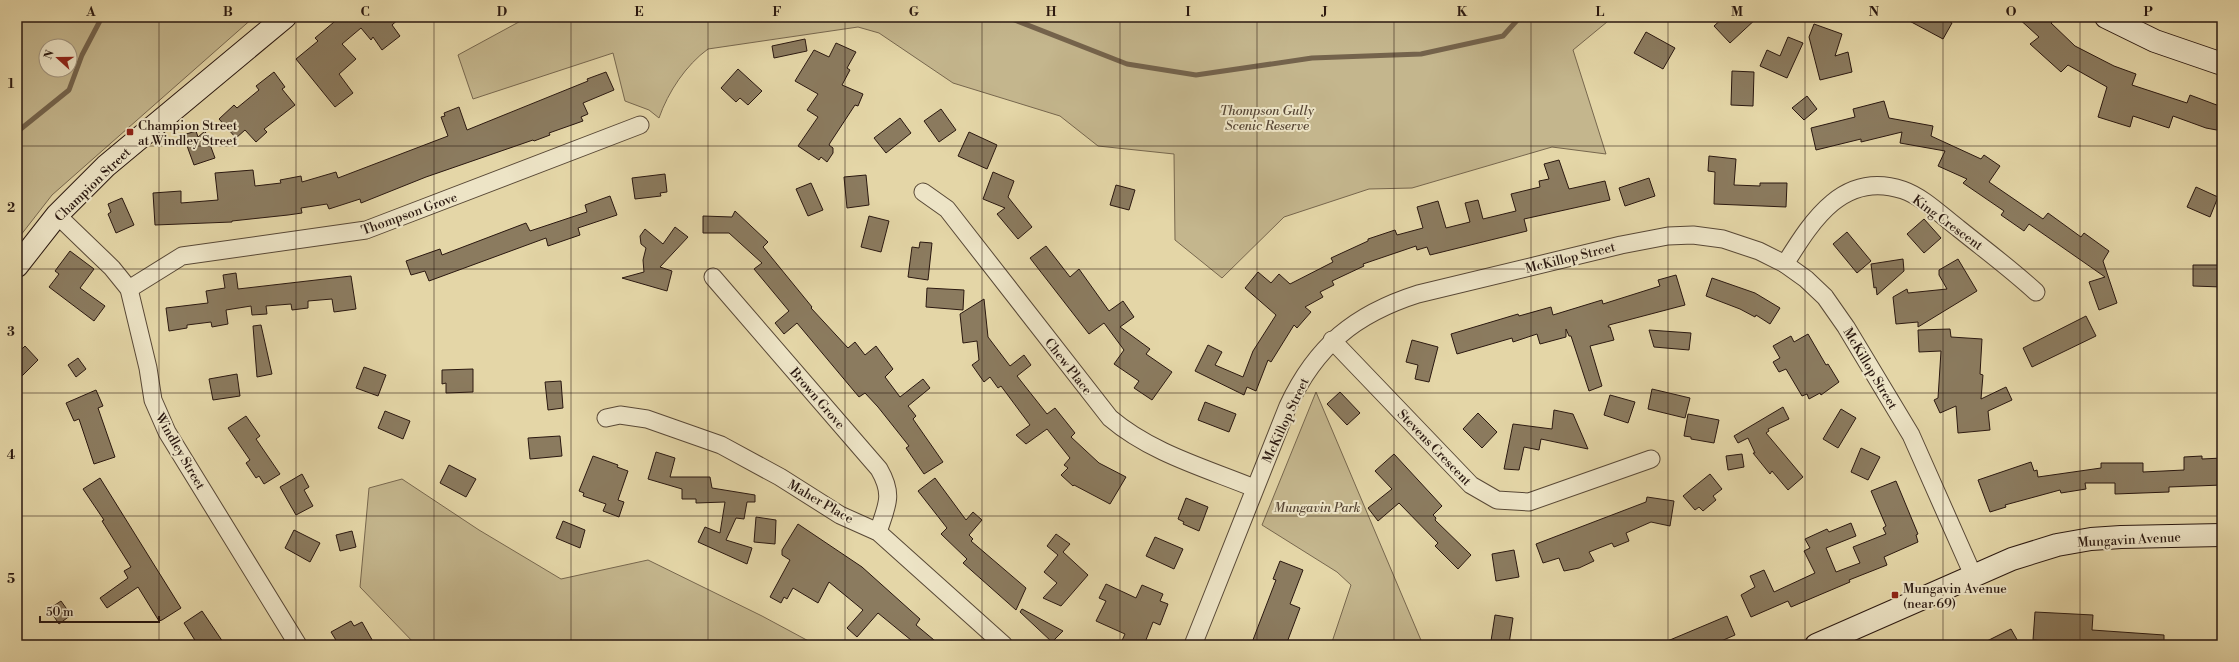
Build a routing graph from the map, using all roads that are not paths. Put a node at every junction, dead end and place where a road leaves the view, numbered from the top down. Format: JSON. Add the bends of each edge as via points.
{"nodes":[{"id":1,"x":285,"y":17,"type":"edge"},
{"id":2,"x":2106,"y":17,"type":"edge"},
{"id":3,"x":2222,"y":64,"type":"edge"},
{"id":4,"x":640,"y":125,"type":"dead end"},
{"id":5,"x":923,"y":192,"type":"dead end"},
{"id":6,"x":57,"y":215,"type":"junction"},
{"id":7,"x":1785,"y":264,"type":"junction"},
{"id":8,"x":17,"y":266,"type":"edge"},
{"id":9,"x":713,"y":277,"type":"dead end"},
{"id":10,"x":129,"y":289,"type":"junction"},
{"id":11,"x":2036,"y":292,"type":"dead end"},
{"id":12,"x":1332,"y":340,"type":"junction"},
{"id":13,"x":606,"y":418,"type":"dead end"},
{"id":14,"x":1652,"y":459,"type":"dead end"},
{"id":15,"x":1254,"y":488,"type":"junction"},
{"id":16,"x":878,"y":532,"type":"junction"},
{"id":17,"x":2222,"y":535,"type":"edge"},
{"id":18,"x":1973,"y":575,"type":"junction"},
{"id":19,"x":298,"y":645,"type":"edge"},
{"id":20,"x":1004,"y":645,"type":"edge"},
{"id":21,"x":1193,"y":645,"type":"edge"},
{"id":22,"x":1816,"y":645,"type":"edge"}],
"edges":[{"from":1,"to":6,"type":"main road","name":"Champion Street","via":[[106,166]]},
{"from":2,"to":3,"type":"main road","via":[[2155,41]]},
{"from":4,"to":10,"type":"street","name":"Thompson Grove","via":[[366,230],[182,256]]},
{"from":5,"to":15,"type":"street","name":"Chew Place","via":[[947,209],[1110,418],[1148,445]]},
{"from":6,"to":8,"type":"main road","name":"Champion Street"},
{"from":6,"to":10,"type":"street","name":"Windley Street","via":[[112,268]]},
{"from":7,"to":11,"type":"street","name":"King Crescent","via":[[1808,226],[1835,200],[1865,188],[1884,186],[1903,190],[1925,202],[2017,274]]},
{"from":7,"to":12,"type":"street","name":"McKillop Street","via":[[1759,251],[1723,239],[1693,235],[1668,236],[1620,245],[1418,294],[1370,313]]},
{"from":7,"to":18,"type":"street","name":"McKillop Street","via":[[1825,297],[1866,357],[1911,435]]},
{"from":9,"to":16,"type":"street","name":"Brown Grove","via":[[879,469],[888,484],[888,496]]},
{"from":10,"to":19,"type":"street","name":"Windley Street","via":[[153,400],[167,432]]},
{"from":12,"to":14,"type":"street","name":"Stevens Crescent","via":[[1471,485],[1498,500],[1529,502]]},
{"from":12,"to":15,"type":"street","name":"McKillop Street","via":[[1295,391]]},
{"from":13,"to":16,"type":"street","name":"Maher Place","via":[[620,415],[647,419],[721,445],[780,477],[840,515]]},
{"from":15,"to":21,"type":"street","name":"McKillop Street"},
{"from":16,"to":20,"type":"street","name":"Maher Place"},
{"from":17,"to":18,"type":"main road","name":"Mungavin Avenue","via":[[2091,539],[2038,550]]},
{"from":18,"to":22,"type":"main road","name":"Mungavin Avenue"}]}
